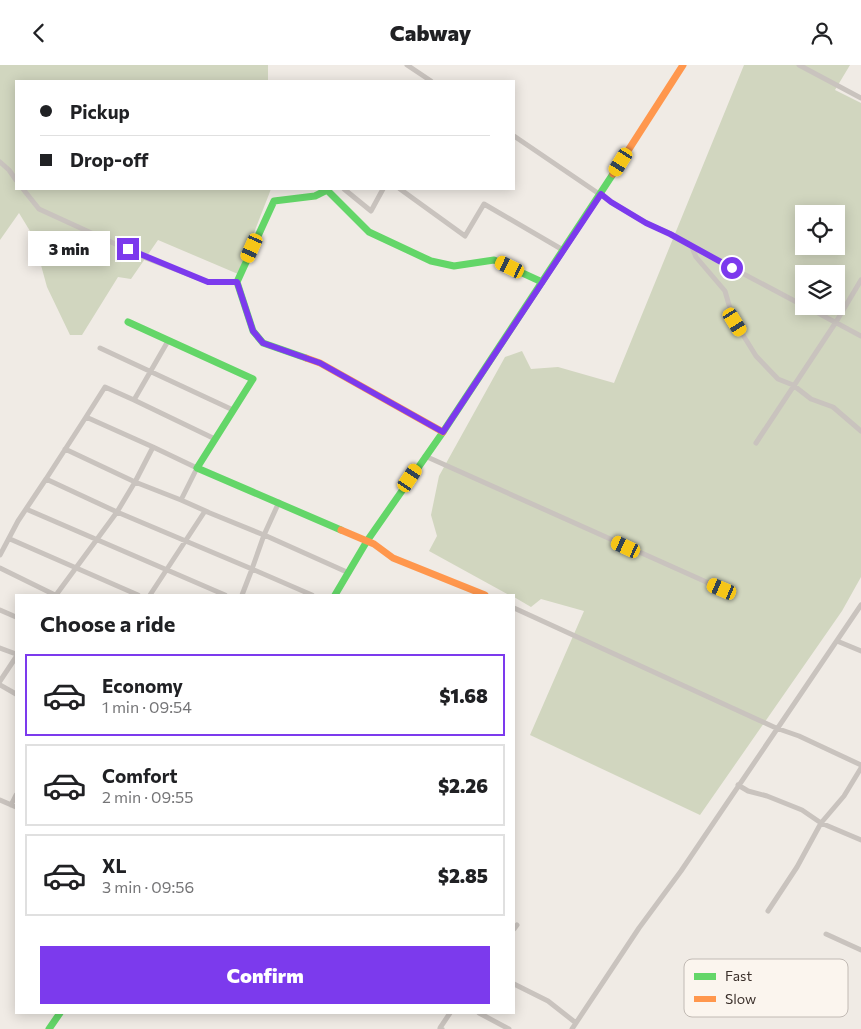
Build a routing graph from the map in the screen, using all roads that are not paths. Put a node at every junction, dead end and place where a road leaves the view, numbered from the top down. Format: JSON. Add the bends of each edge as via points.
{"nodes":[{"id":1,"x":407,"y":65,"type":"edge"},
{"id":2,"x":683,"y":65,"type":"edge"},
{"id":3,"x":799,"y":65,"type":"edge"},
{"id":4,"x":430,"y":80,"type":"edge"},
{"id":5,"x":861,"y":98,"type":"edge"},
{"id":6,"x":515,"y":137,"type":"edge"},
{"id":7,"x":0,"y":161,"type":"edge"},
{"id":8,"x":15,"y":179,"type":"edge"},
{"id":9,"x":24,"y":190,"type":"edge"},
{"id":10,"x":345,"y":190,"type":"edge"},
{"id":11,"x":382,"y":190,"type":"edge"},
{"id":12,"x":401,"y":190,"type":"edge"},
{"id":13,"x":601,"y":194,"type":"junction"},
{"id":14,"x":691,"y":245,"type":"junction"},
{"id":15,"x":564,"y":250,"type":"junction"},
{"id":16,"x":861,"y":280,"type":"edge"},
{"id":17,"x":237,"y":282,"type":"junction"},
{"id":18,"x":542,"y":282,"type":"junction"},
{"id":19,"x":795,"y":301,"type":"edge"},
{"id":20,"x":822,"y":315,"type":"edge"},
{"id":21,"x":128,"y":322,"type":"dead end"},
{"id":22,"x":836,"y":322,"type":"junction"},
{"id":23,"x":861,"y":336,"type":"edge"},
{"id":24,"x":168,"y":341,"type":"junction"},
{"id":25,"x":100,"y":348,"type":"dead end"},
{"id":26,"x":151,"y":371,"type":"junction"},
{"id":27,"x":793,"y":385,"type":"junction"},
{"id":28,"x":134,"y":400,"type":"junction"},
{"id":29,"x":233,"y":410,"type":"junction"},
{"id":30,"x":86,"y":417,"type":"junction"},
{"id":31,"x":861,"y":431,"type":"edge"},
{"id":32,"x":443,"y":432,"type":"junction"},
{"id":33,"x":215,"y":439,"type":"junction"},
{"id":34,"x":756,"y":443,"type":"dead end"},
{"id":35,"x":153,"y":447,"type":"junction"},
{"id":36,"x":65,"y":449,"type":"junction"},
{"id":37,"x":425,"y":457,"type":"junction"},
{"id":38,"x":197,"y":468,"type":"junction"},
{"id":39,"x":46,"y":479,"type":"junction"},
{"id":40,"x":135,"y":482,"type":"junction"},
{"id":41,"x":181,"y":500,"type":"junction"},
{"id":42,"x":279,"y":502,"type":"junction"},
{"id":43,"x":26,"y":509,"type":"junction"},
{"id":44,"x":117,"y":512,"type":"junction"},
{"id":45,"x":264,"y":535,"type":"junction"},
{"id":46,"x":10,"y":539,"type":"junction"},
{"id":47,"x":97,"y":540,"type":"junction"},
{"id":48,"x":187,"y":541,"type":"junction"},
{"id":49,"x":367,"y":541,"type":"junction"},
{"id":50,"x":0,"y":555,"type":"edge"},
{"id":51,"x":0,"y":568,"type":"edge"},
{"id":52,"x":76,"y":569,"type":"junction"},
{"id":53,"x":252,"y":569,"type":"junction"},
{"id":54,"x":167,"y":570,"type":"junction"},
{"id":55,"x":349,"y":573,"type":"junction"},
{"id":56,"x":722,"y":589,"type":"dead end"},
{"id":57,"x":53,"y":594,"type":"edge"},
{"id":58,"x":56,"y":594,"type":"edge"},
{"id":59,"x":136,"y":594,"type":"edge"},
{"id":60,"x":151,"y":594,"type":"edge"},
{"id":61,"x":223,"y":594,"type":"edge"},
{"id":62,"x":242,"y":594,"type":"edge"},
{"id":63,"x":310,"y":594,"type":"edge"},
{"id":64,"x":336,"y":594,"type":"edge"},
{"id":65,"x":483,"y":594,"type":"edge"},
{"id":66,"x":861,"y":605,"type":"edge"},
{"id":67,"x":515,"y":609,"type":"edge"},
{"id":68,"x":0,"y":611,"type":"edge"},
{"id":69,"x":15,"y":617,"type":"edge"},
{"id":70,"x":837,"y":641,"type":"junction"},
{"id":71,"x":0,"y":648,"type":"edge"},
{"id":72,"x":861,"y":651,"type":"edge"},
{"id":73,"x":15,"y":655,"type":"edge"},
{"id":74,"x":15,"y":657,"type":"edge"},
{"id":75,"x":0,"y":681,"type":"edge"},
{"id":76,"x":0,"y":685,"type":"edge"},
{"id":77,"x":15,"y":693,"type":"edge"},
{"id":78,"x":776,"y":729,"type":"junction"},
{"id":79,"x":861,"y":766,"type":"edge"},
{"id":80,"x":738,"y":785,"type":"junction"},
{"id":81,"x":0,"y":800,"type":"edge"},
{"id":82,"x":14,"y":806,"type":"edge"},
{"id":83,"x":821,"y":823,"type":"junction"},
{"id":84,"x":861,"y":840,"type":"edge"},
{"id":85,"x":768,"y":911,"type":"dead end"},
{"id":86,"x":826,"y":934,"type":"dead end"},
{"id":87,"x":861,"y":950,"type":"edge"},
{"id":88,"x":515,"y":984,"type":"edge"},
{"id":89,"x":59,"y":1014,"type":"edge"},
{"id":90,"x":449,"y":1014,"type":"edge"},
{"id":91,"x":481,"y":1014,"type":"edge"},
{"id":92,"x":576,"y":1023,"type":"junction"},
{"id":93,"x":49,"y":1029,"type":"edge"},
{"id":94,"x":441,"y":1029,"type":"edge"},
{"id":95,"x":509,"y":1029,"type":"edge"},
{"id":96,"x":572,"y":1029,"type":"edge"}],
"edges":[{"from":1,"to":4,"type":"street"},
{"from":2,"to":13,"type":"street"},
{"from":3,"to":5,"type":"street"},
{"from":6,"to":13,"type":"street"},
{"from":7,"to":8,"type":"street"},
{"from":9,"to":17,"type":"street","via":[[39,209],[146,257],[208,282]]},
{"from":10,"to":11,"type":"street","via":[[371,211]]},
{"from":12,"to":15,"type":"street","via":[[465,236],[484,204]]},
{"from":13,"to":14,"type":"street","via":[[646,223]]},
{"from":13,"to":15,"type":"street"},
{"from":14,"to":19,"type":"street"},
{"from":14,"to":27,"type":"street","via":[[696,257],[725,291],[735,322],[756,356],[778,379]]},
{"from":15,"to":18,"type":"street"},
{"from":16,"to":22,"type":"street"},
{"from":17,"to":18,"type":"street","via":[[274,201],[315,196],[327,191],[369,232],[431,261],[454,266],[494,260]]},
{"from":17,"to":32,"type":"street","via":[[253,331],[263,343],[320,363]]},
{"from":18,"to":32,"type":"street"},
{"from":20,"to":22,"type":"street"},
{"from":21,"to":24,"type":"street"},
{"from":22,"to":23,"type":"street"},
{"from":22,"to":27,"type":"street"},
{"from":24,"to":26,"type":"street"},
{"from":24,"to":29,"type":"street","via":[[253,379]]},
{"from":25,"to":26,"type":"street"},
{"from":26,"to":28,"type":"street"},
{"from":26,"to":29,"type":"street"},
{"from":27,"to":31,"type":"street","via":[[811,399],[833,407]]},
{"from":27,"to":34,"type":"street"},
{"from":28,"to":30,"type":"street","via":[[105,387]]},
{"from":28,"to":33,"type":"street"},
{"from":29,"to":33,"type":"street"},
{"from":30,"to":35,"type":"street"},
{"from":30,"to":36,"type":"street"},
{"from":32,"to":37,"type":"street"},
{"from":33,"to":38,"type":"street"},
{"from":35,"to":38,"type":"street"},
{"from":35,"to":40,"type":"street"},
{"from":36,"to":39,"type":"street"},
{"from":36,"to":40,"type":"street"},
{"from":37,"to":49,"type":"street"},
{"from":37,"to":56,"type":"street"},
{"from":38,"to":41,"type":"street"},
{"from":38,"to":42,"type":"street"},
{"from":39,"to":43,"type":"street"},
{"from":39,"to":44,"type":"street"},
{"from":40,"to":41,"type":"street"},
{"from":40,"to":44,"type":"street"},
{"from":41,"to":45,"type":"street"},
{"from":42,"to":45,"type":"street"},
{"from":42,"to":49,"type":"street"},
{"from":43,"to":46,"type":"street"},
{"from":43,"to":47,"type":"street"},
{"from":44,"to":47,"type":"street"},
{"from":44,"to":48,"type":"street"},
{"from":45,"to":48,"type":"street","via":[[205,511]]},
{"from":45,"to":53,"type":"street"},
{"from":45,"to":55,"type":"street"},
{"from":46,"to":50,"type":"street"},
{"from":46,"to":52,"type":"street"},
{"from":47,"to":52,"type":"street"},
{"from":47,"to":54,"type":"street"},
{"from":48,"to":53,"type":"street"},
{"from":48,"to":54,"type":"street"},
{"from":49,"to":55,"type":"street"},
{"from":49,"to":65,"type":"street","via":[[411,567],[429,571]]},
{"from":51,"to":57,"type":"street"},
{"from":52,"to":58,"type":"street"},
{"from":52,"to":59,"type":"street"},
{"from":53,"to":62,"type":"street"},
{"from":53,"to":63,"type":"street"},
{"from":54,"to":60,"type":"street"},
{"from":54,"to":61,"type":"street"},
{"from":55,"to":64,"type":"street"},
{"from":66,"to":70,"type":"street"},
{"from":67,"to":78,"type":"street"},
{"from":68,"to":69,"type":"street"},
{"from":70,"to":72,"type":"street"},
{"from":70,"to":78,"type":"street"},
{"from":71,"to":73,"type":"street"},
{"from":74,"to":75,"type":"street"},
{"from":76,"to":77,"type":"street"},
{"from":78,"to":79,"type":"street","via":[[799,736]]},
{"from":78,"to":80,"type":"street"},
{"from":79,"to":83,"type":"street","via":[[844,796]]},
{"from":80,"to":83,"type":"street","via":[[802,810]]},
{"from":80,"to":92,"type":"street"},
{"from":81,"to":82,"type":"street"},
{"from":83,"to":84,"type":"street"},
{"from":83,"to":85,"type":"street"},
{"from":86,"to":87,"type":"street"},
{"from":88,"to":92,"type":"street","via":[[548,1001]]},
{"from":89,"to":93,"type":"street"},
{"from":90,"to":94,"type":"street"},
{"from":91,"to":95,"type":"street"},
{"from":92,"to":96,"type":"street"}]}
